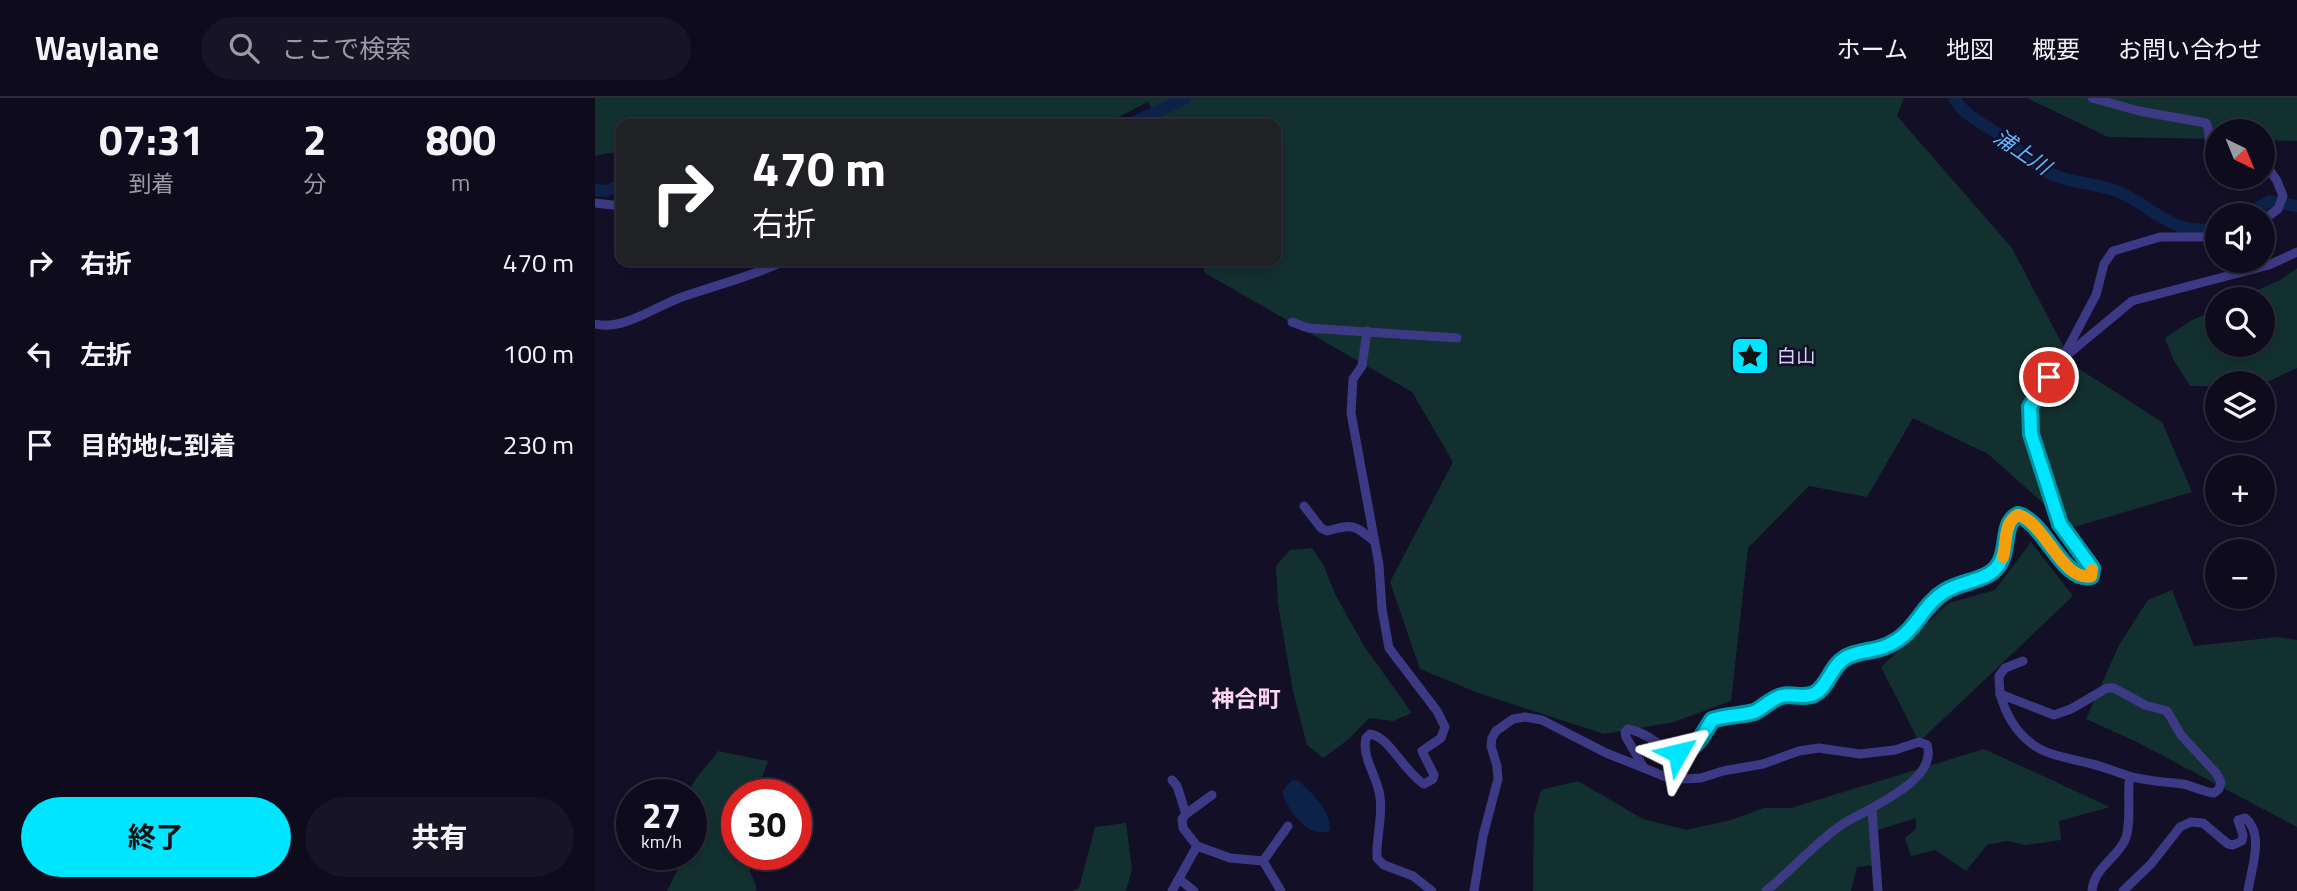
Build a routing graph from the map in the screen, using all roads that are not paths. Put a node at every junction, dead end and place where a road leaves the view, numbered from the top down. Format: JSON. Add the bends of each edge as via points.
{"nodes":[{"id":1,"x":2092,"y":98,"type":"edge"},
{"id":2,"x":2205,"y":123,"type":"edge"},
{"id":3,"x":2275,"y":178,"type":"edge"},
{"id":4,"x":595,"y":203,"type":"edge"},
{"id":5,"x":616,"y":205,"type":"edge"},
{"id":6,"x":2275,"y":211,"type":"edge"},
{"id":7,"x":2205,"y":237,"type":"edge"},
{"id":8,"x":2297,"y":252,"type":"edge"},
{"id":9,"x":774,"y":266,"type":"edge"},
{"id":10,"x":1291,"y":323,"type":"dead end"},
{"id":11,"x":595,"y":324,"type":"edge"},
{"id":12,"x":1367,"y":331,"type":"junction"},
{"id":13,"x":1457,"y":338,"type":"dead end"},
{"id":14,"x":2063,"y":357,"type":"junction"},
{"id":15,"x":1304,"y":506,"type":"dead end"},
{"id":16,"x":1374,"y":541,"type":"junction"},
{"id":17,"x":2023,"y":661,"type":"dead end"},
{"id":18,"x":2000,"y":694,"type":"junction"},
{"id":19,"x":1644,"y":768,"type":"junction"},
{"id":20,"x":2131,"y":777,"type":"junction"},
{"id":21,"x":1172,"y":780,"type":"dead end"},
{"id":22,"x":1212,"y":795,"type":"dead end"},
{"id":23,"x":1872,"y":809,"type":"junction"},
{"id":24,"x":1186,"y":814,"type":"junction"},
{"id":25,"x":1288,"y":826,"type":"dead end"},
{"id":26,"x":1197,"y":846,"type":"junction"},
{"id":27,"x":1263,"y":862,"type":"junction"},
{"id":28,"x":1179,"y":880,"type":"junction"},
{"id":29,"x":1172,"y":891,"type":"edge"},
{"id":30,"x":1194,"y":891,"type":"edge"},
{"id":31,"x":1281,"y":891,"type":"edge"},
{"id":32,"x":1432,"y":891,"type":"edge"},
{"id":33,"x":1474,"y":891,"type":"edge"},
{"id":34,"x":1766,"y":891,"type":"edge"},
{"id":35,"x":1878,"y":891,"type":"edge"},
{"id":36,"x":2092,"y":891,"type":"edge"},
{"id":37,"x":2123,"y":891,"type":"edge"},
{"id":38,"x":2248,"y":891,"type":"edge"}],
"edges":[{"from":1,"to":2,"type":"street"},
{"from":3,"to":6,"type":"street","via":[[2283,196]]},
{"from":4,"to":5,"type":"street"},
{"from":7,"to":14,"type":"street","via":[[2160,237],[2113,251]]},
{"from":8,"to":14,"type":"street","via":[[2269,265],[2133,301]]},
{"from":9,"to":11,"type":"street","via":[[625,321]]},
{"from":10,"to":12,"type":"street"},
{"from":12,"to":13,"type":"street"},
{"from":12,"to":16,"type":"street","via":[[1362,366],[1353,379],[1351,408]]},
{"from":14,"to":19,"type":"street","via":[[2030,407],[2031,434],[2060,524],[2092,568],[2091,576],[2080,576],[2071,569],[2024,516],[2013,517],[2005,554],[1995,569],[1943,592],[1898,639],[1844,658],[1814,694],[1781,696],[1752,712],[1712,720],[1686,752],[1678,753],[1628,729],[1626,737]]},
{"from":15,"to":16,"type":"street","via":[[1321,528],[1327,531],[1348,525]]},
{"from":16,"to":32,"type":"street","via":[[1389,648],[1445,727],[1441,738],[1422,751],[1434,775],[1424,784],[1382,739],[1374,734],[1366,738],[1365,750],[1382,810],[1377,858]]},
{"from":17,"to":18,"type":"street","via":[[2005,668],[1999,676]]},
{"from":18,"to":20,"type":"street","via":[[2007,715],[2032,744],[2052,755]]},
{"from":18,"to":20,"type":"street","via":[[2055,715],[2114,688],[2167,711],[2221,782],[2214,793]]},
{"from":19,"to":23,"type":"street","via":[[1666,777],[1701,778],[1819,748],[1860,754],[1919,742],[1927,745],[1928,761],[1909,785]]},
{"from":19,"to":33,"type":"street","via":[[1542,720],[1525,717],[1506,723],[1492,738],[1498,779]]},
{"from":20,"to":36,"type":"street","via":[[2128,833],[2093,881]]},
{"from":21,"to":24,"type":"street"},
{"from":22,"to":24,"type":"street"},
{"from":23,"to":34,"type":"street","via":[[1843,823]]},
{"from":23,"to":35,"type":"street"},
{"from":24,"to":26,"type":"street","via":[[1181,825]]},
{"from":25,"to":27,"type":"street"},
{"from":26,"to":27,"type":"street","via":[[1230,858]]},
{"from":26,"to":28,"type":"street"},
{"from":27,"to":31,"type":"street"},
{"from":28,"to":29,"type":"street"},
{"from":28,"to":30,"type":"street"},
{"from":37,"to":38,"type":"street","via":[[2180,827],[2198,821],[2228,844],[2238,845],[2243,835],[2238,820],[2245,817],[2255,838]]}]}
